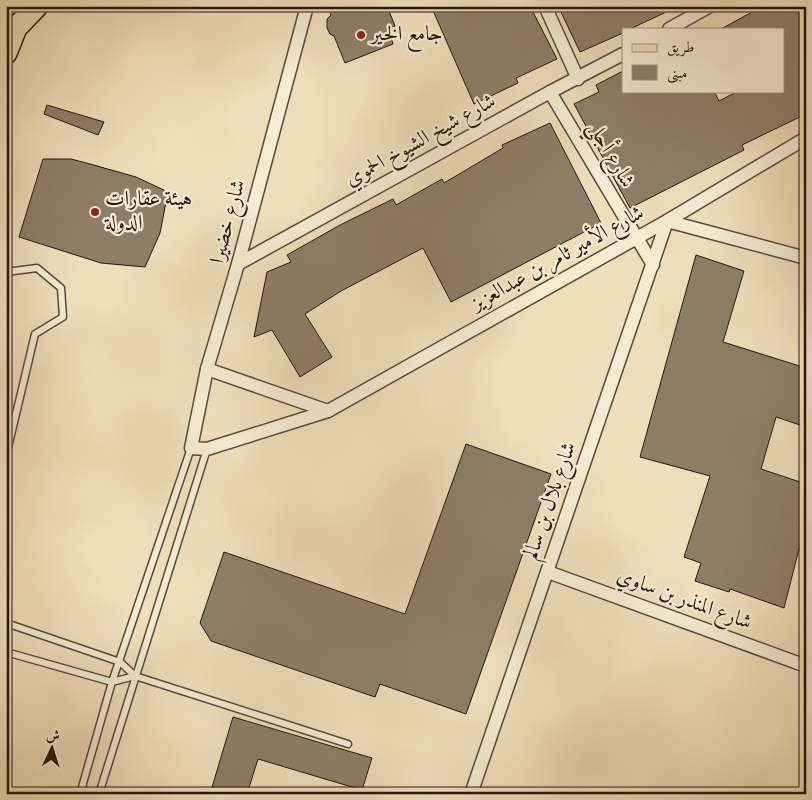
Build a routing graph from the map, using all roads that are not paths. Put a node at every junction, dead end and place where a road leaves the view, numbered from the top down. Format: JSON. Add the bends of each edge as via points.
{"nodes":[{"id":1,"x":37,"y":6,"type":"edge"},
{"id":2,"x":307,"y":6,"type":"edge"},
{"id":3,"x":545,"y":6,"type":"edge"},
{"id":4,"x":710,"y":6,"type":"edge"},
{"id":5,"x":689,"y":11,"type":"edge"},
{"id":6,"x":670,"y":28,"type":"edge"},
{"id":7,"x":6,"y":53,"type":"edge"},
{"id":8,"x":622,"y":55,"type":"edge"},
{"id":9,"x":578,"y":79,"type":"junction"},
{"id":10,"x":550,"y":92,"type":"junction"},
{"id":11,"x":806,"y":138,"type":"edge"},
{"id":12,"x":667,"y":221,"type":"junction"},
{"id":13,"x":635,"y":238,"type":"junction"},
{"id":14,"x":806,"y":258,"type":"edge"},
{"id":15,"x":238,"y":264,"type":"junction"},
{"id":16,"x":653,"y":264,"type":"junction"},
{"id":17,"x":6,"y":272,"type":"edge"},
{"id":18,"x":207,"y":369,"type":"junction"},
{"id":19,"x":328,"y":411,"type":"junction"},
{"id":20,"x":191,"y":448,"type":"junction"},
{"id":21,"x":207,"y":448,"type":"junction"},
{"id":22,"x":6,"y":456,"type":"edge"},
{"id":23,"x":548,"y":572,"type":"junction"},
{"id":24,"x":6,"y":623,"type":"edge"},
{"id":25,"x":6,"y":652,"type":"edge"},
{"id":26,"x":120,"y":662,"type":"junction"},
{"id":27,"x":806,"y":666,"type":"edge"},
{"id":28,"x":136,"y":676,"type":"junction"},
{"id":29,"x":112,"y":682,"type":"junction"},
{"id":30,"x":348,"y":744,"type":"dead end"},
{"id":31,"x":80,"y":794,"type":"edge"},
{"id":32,"x":98,"y":794,"type":"edge"},
{"id":33,"x":471,"y":794,"type":"edge"}],
"edges":[{"from":1,"to":7,"type":"main road","via":[[16,28]]},
{"from":2,"to":15,"type":"street","name":"شارع خضيرا"},
{"from":3,"to":9,"type":"street"},
{"from":4,"to":5,"type":"street"},
{"from":5,"to":6,"type":"street"},
{"from":8,"to":9,"type":"street","name":"شارع شيخ الشيوخ الحموي"},
{"from":9,"to":10,"type":"street","name":"شارع شيخ الشيوخ الحموي"},
{"from":10,"to":13,"type":"street","name":"شارع أجلي"},
{"from":10,"to":15,"type":"street","name":"شارع شيخ الشيوخ الحموي"},
{"from":11,"to":12,"type":"street","name":"شارع الأمير ثامر بن عبدالعزيز"},
{"from":12,"to":13,"type":"street","name":"شارع الأمير ثامر بن عبدالعزيز"},
{"from":12,"to":14,"type":"street"},
{"from":12,"to":16,"type":"street","name":"شارع بلال بن سالم"},
{"from":13,"to":16,"type":"street","name":"شارع أجلي"},
{"from":13,"to":19,"type":"street","name":"شارع الأمير ثامر بن عبدالعزيز"},
{"from":15,"to":18,"type":"street","name":"شارع خضيرا"},
{"from":16,"to":23,"type":"street","name":"شارع بلال بن سالم"},
{"from":17,"to":22,"type":"lane","via":[[37,268],[61,288],[63,316],[34,334]]},
{"from":18,"to":19,"type":"street"},
{"from":18,"to":20,"type":"street","name":"شارع خضيرا"},
{"from":19,"to":21,"type":"street","name":"شارع الأمير ثامر بن عبدالعزيز"},
{"from":20,"to":21,"type":"street","name":"شارع الأمير ثامر بن عبدالعزيز"},
{"from":20,"to":26,"type":"lane"},
{"from":21,"to":28,"type":"lane"},
{"from":23,"to":27,"type":"street","name":"شارع المنذر بن ساوي"},
{"from":23,"to":33,"type":"street","name":"شارع بلال بن سالم"},
{"from":24,"to":26,"type":"lane"},
{"from":25,"to":29,"type":"lane"},
{"from":26,"to":28,"type":"lane"},
{"from":26,"to":29,"type":"lane"},
{"from":28,"to":29,"type":"lane"},
{"from":28,"to":30,"type":"lane"},
{"from":28,"to":32,"type":"lane"},
{"from":29,"to":31,"type":"lane"}]}
